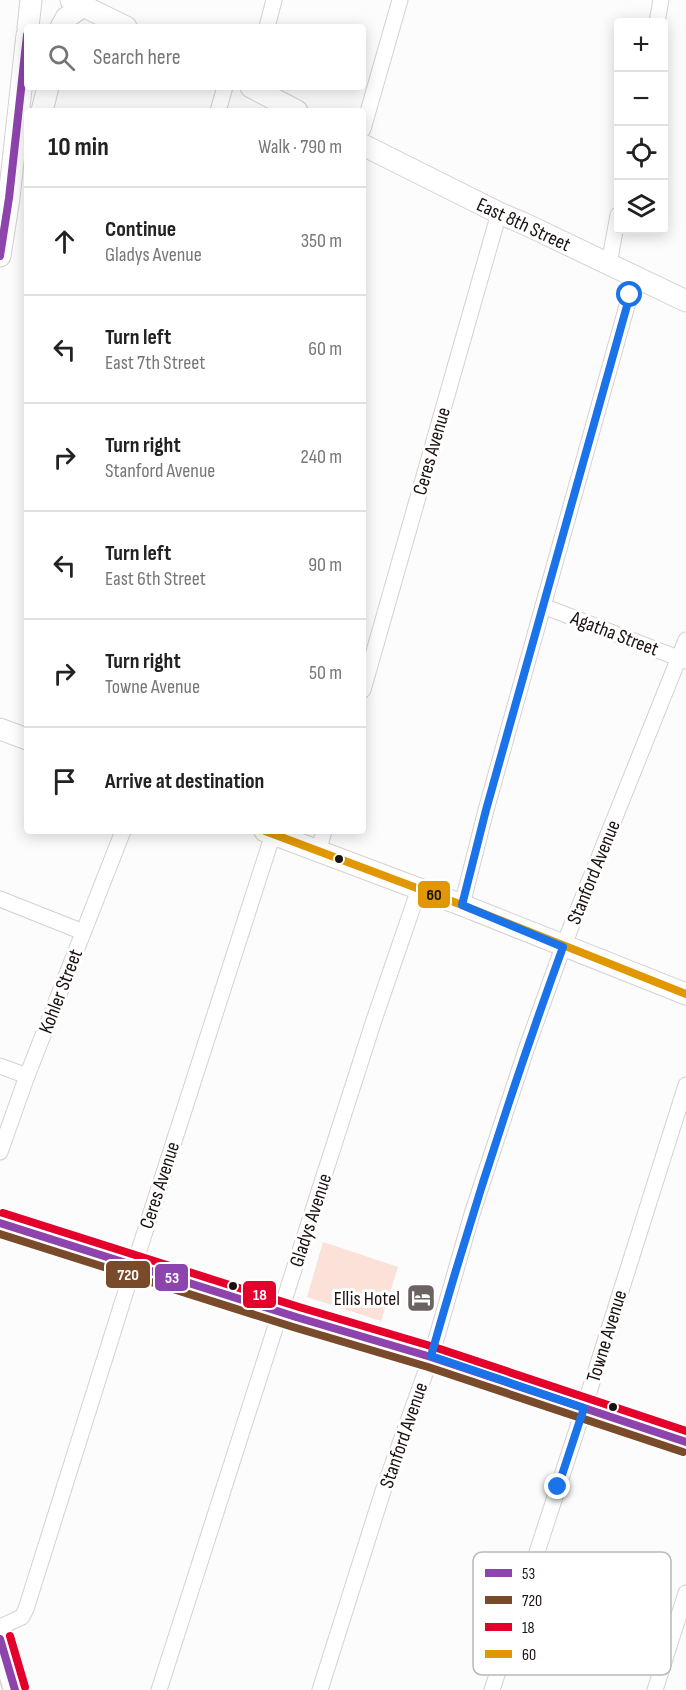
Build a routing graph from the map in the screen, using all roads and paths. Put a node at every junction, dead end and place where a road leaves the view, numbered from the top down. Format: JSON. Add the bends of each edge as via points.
{"nodes":[{"id":1,"x":31,"y":0,"type":"edge"},
{"id":2,"x":274,"y":0,"type":"edge"},
{"id":3,"x":400,"y":0,"type":"edge"},
{"id":4,"x":661,"y":0,"type":"edge"},
{"id":5,"x":77,"y":3,"type":"edge"},
{"id":6,"x":658,"y":18,"type":"edge"},
{"id":7,"x":28,"y":24,"type":"edge"},
{"id":8,"x":63,"y":24,"type":"edge"},
{"id":9,"x":120,"y":24,"type":"edge"},
{"id":10,"x":268,"y":24,"type":"edge"},
{"id":11,"x":24,"y":62,"type":"edge"},
{"id":12,"x":47,"y":90,"type":"edge"},
{"id":13,"x":224,"y":90,"type":"edge"},
{"id":14,"x":257,"y":90,"type":"edge"},
{"id":15,"x":43,"y":108,"type":"edge"},
{"id":16,"x":219,"y":108,"type":"edge"},
{"id":17,"x":291,"y":108,"type":"edge"},
{"id":18,"x":366,"y":119,"type":"edge"},
{"id":19,"x":366,"y":146,"type":"edge"},
{"id":20,"x":24,"y":166,"type":"edge"},
{"id":21,"x":9,"y":198,"type":"junction"},
{"id":22,"x":499,"y":213,"type":"junction"},
{"id":23,"x":615,"y":234,"type":"edge"},
{"id":24,"x":0,"y":256,"type":"edge"},
{"id":25,"x":609,"y":264,"type":"junction"},
{"id":26,"x":635,"y":277,"type":"junction"},
{"id":27,"x":686,"y":301,"type":"edge"},
{"id":28,"x":543,"y":606,"type":"junction"},
{"id":29,"x":686,"y":640,"type":"edge"},
{"id":30,"x":682,"y":659,"type":"edge"},
{"id":31,"x":366,"y":679,"type":"edge"},
{"id":32,"x":0,"y":729,"type":"edge"},
{"id":33,"x":24,"y":738,"type":"edge"},
{"id":34,"x":122,"y":834,"type":"edge"},
{"id":35,"x":269,"y":834,"type":"edge"},
{"id":36,"x":272,"y":834,"type":"edge"},
{"id":37,"x":323,"y":834,"type":"edge"},
{"id":38,"x":318,"y":852,"type":"junction"},
{"id":39,"x":419,"y":889,"type":"junction"},
{"id":40,"x":0,"y":899,"type":"edge"},
{"id":41,"x":462,"y":905,"type":"junction"},
{"id":42,"x":83,"y":932,"type":"junction"},
{"id":43,"x":563,"y":947,"type":"junction"},
{"id":44,"x":686,"y":994,"type":"edge"},
{"id":45,"x":0,"y":1066,"type":"edge"},
{"id":46,"x":27,"y":1076,"type":"junction"},
{"id":47,"x":686,"y":1085,"type":"edge"},
{"id":48,"x":0,"y":1152,"type":"edge"},
{"id":49,"x":0,"y":1223,"type":"edge"},
{"id":50,"x":134,"y":1266,"type":"junction"},
{"id":51,"x":281,"y":1311,"type":"junction"},
{"id":52,"x":431,"y":1356,"type":"junction"},
{"id":53,"x":584,"y":1408,"type":"junction"},
{"id":54,"x":686,"y":1442,"type":"edge"},
{"id":55,"x":537,"y":1552,"type":"edge"},
{"id":56,"x":686,"y":1593,"type":"edge"},
{"id":57,"x":0,"y":1627,"type":"edge"},
{"id":58,"x":0,"y":1639,"type":"edge"},
{"id":59,"x":671,"y":1640,"type":"edge"},
{"id":60,"x":497,"y":1675,"type":"edge"},
{"id":61,"x":660,"y":1675,"type":"edge"},
{"id":62,"x":15,"y":1690,"type":"edge"},
{"id":63,"x":159,"y":1690,"type":"edge"},
{"id":64,"x":320,"y":1690,"type":"edge"},
{"id":65,"x":492,"y":1690,"type":"edge"},
{"id":66,"x":655,"y":1690,"type":"edge"}],
"edges":[{"from":1,"to":7,"type":"main road"},
{"from":2,"to":10,"type":"street"},
{"from":3,"to":18,"type":"street"},
{"from":4,"to":6,"type":"street"},
{"from":5,"to":8,"type":"main road"},
{"from":5,"to":9,"type":"main road"},
{"from":11,"to":21,"type":"main road"},
{"from":12,"to":15,"type":"main road"},
{"from":13,"to":16,"type":"street"},
{"from":14,"to":17,"type":"main road"},
{"from":19,"to":22,"type":"main road","name":"East 8th Street"},
{"from":20,"to":21,"type":"main road"},
{"from":21,"to":24,"type":"main road"},
{"from":22,"to":25,"type":"main road","name":"East 8th Street"},
{"from":22,"to":31,"type":"street","name":"Ceres Avenue"},
{"from":23,"to":25,"type":"street"},
{"from":25,"to":26,"type":"main road","name":"East 8th Street"},
{"from":26,"to":27,"type":"main road","name":"East 8th Street"},
{"from":26,"to":28,"type":"street"},
{"from":28,"to":30,"type":"street","name":"Agatha Street"},
{"from":28,"to":41,"type":"street"},
{"from":29,"to":30,"type":"street","name":"Stanford Avenue"},
{"from":30,"to":43,"type":"street","name":"Stanford Avenue"},
{"from":32,"to":33,"type":"main road"},
{"from":34,"to":42,"type":"street","name":"Kohler Street"},
{"from":35,"to":50,"type":"street","name":"Ceres Avenue"},
{"from":36,"to":38,"type":"main road"},
{"from":37,"to":38,"type":"street"},
{"from":38,"to":39,"type":"main road"},
{"from":39,"to":41,"type":"main road"},
{"from":39,"to":51,"type":"street","name":"Gladys Avenue"},
{"from":40,"to":42,"type":"street"},
{"from":41,"to":43,"type":"main road"},
{"from":42,"to":46,"type":"street","name":"Kohler Street"},
{"from":43,"to":44,"type":"main road"},
{"from":43,"to":52,"type":"street","name":"Stanford Avenue","via":[[472,1214]]},
{"from":45,"to":46,"type":"street"},
{"from":46,"to":48,"type":"street","name":"Kohler Street"},
{"from":47,"to":53,"type":"street","name":"Towne Avenue"},
{"from":49,"to":50,"type":"main road"},
{"from":50,"to":51,"type":"main road"},
{"from":50,"to":57,"type":"street","name":"Ceres Avenue","via":[[26,1610],[22,1617]]},
{"from":51,"to":52,"type":"main road"},
{"from":51,"to":63,"type":"street","name":"Gladys Avenue"},
{"from":52,"to":53,"type":"main road"},
{"from":52,"to":64,"type":"street","name":"Stanford Avenue"},
{"from":53,"to":54,"type":"main road"},
{"from":53,"to":55,"type":"street","name":"Towne Avenue"},
{"from":56,"to":59,"type":"street"},
{"from":58,"to":62,"type":"main road"},
{"from":60,"to":65,"type":"street","name":"Towne Avenue"},
{"from":61,"to":66,"type":"street"}]}
